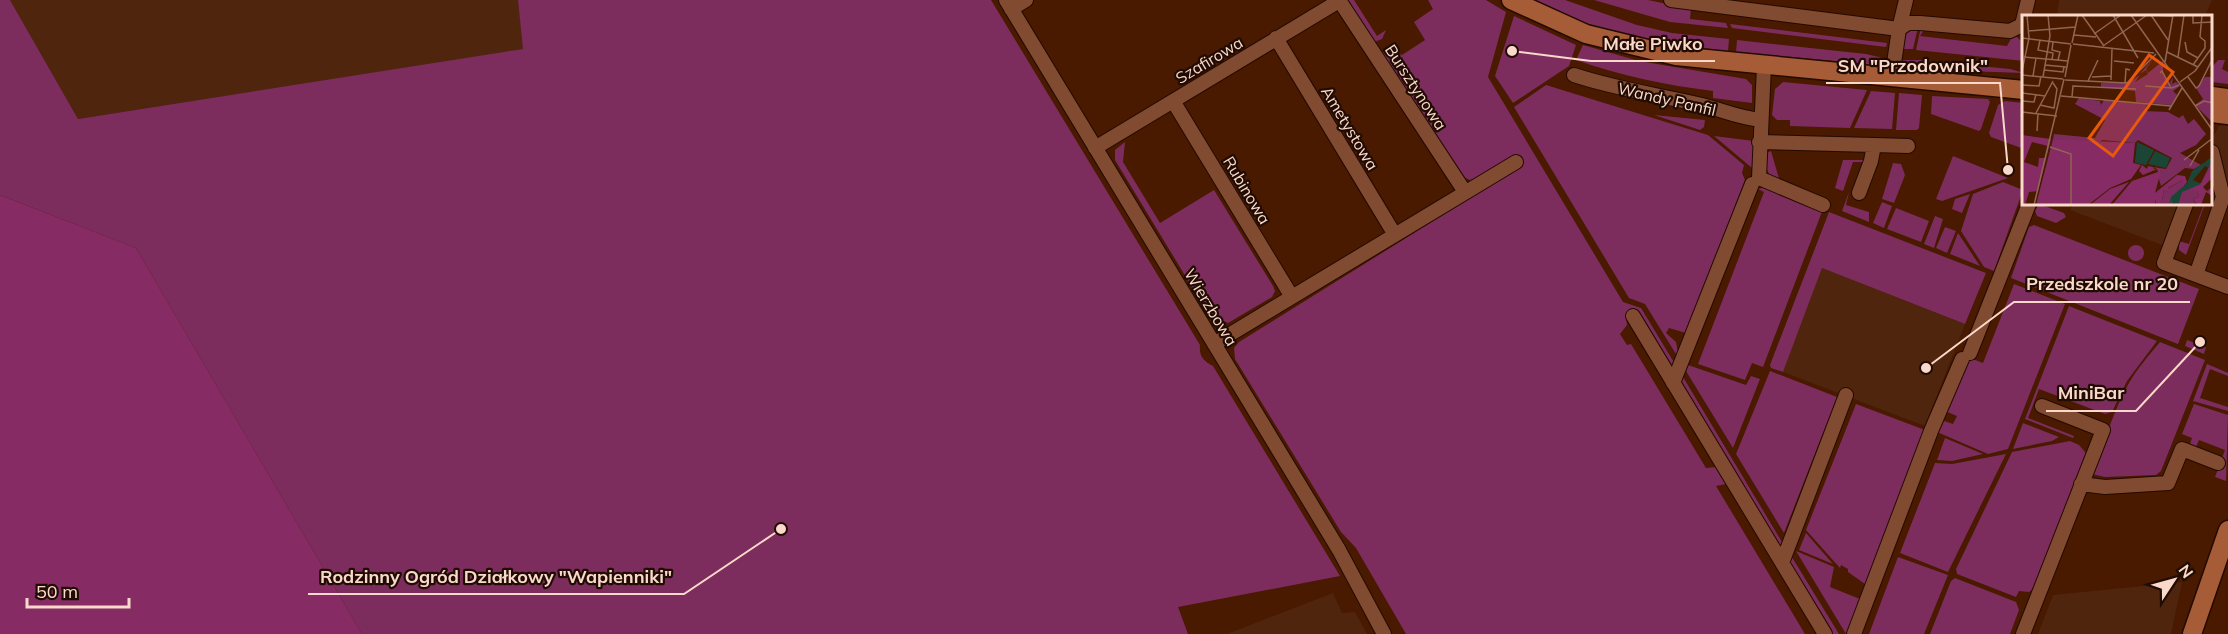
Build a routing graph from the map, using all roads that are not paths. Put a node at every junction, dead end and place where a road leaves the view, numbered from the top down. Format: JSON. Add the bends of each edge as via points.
{"nodes":[{"id":1,"x":1026,"y":0,"type":"edge"},
{"id":2,"x":1339,"y":0,"type":"edge"},
{"id":3,"x":1511,"y":0,"type":"edge"},
{"id":4,"x":1671,"y":0,"type":"edge"},
{"id":5,"x":1906,"y":0,"type":"edge"},
{"id":6,"x":2028,"y":0,"type":"edge"},
{"id":7,"x":1008,"y":4,"type":"edge"},
{"id":8,"x":2024,"y":15,"type":"edge"},
{"id":9,"x":2022,"y":25,"type":"edge"},
{"id":10,"x":1899,"y":29,"type":"junction"},
{"id":11,"x":1276,"y":38,"type":"junction"},
{"id":12,"x":1764,"y":66,"type":"junction"},
{"id":13,"x":1574,"y":75,"type":"dead end"},
{"id":14,"x":1892,"y":77,"type":"junction"},
{"id":15,"x":2022,"y":82,"type":"edge"},
{"id":16,"x":1974,"y":84,"type":"junction"},
{"id":17,"x":2022,"y":90,"type":"edge"},
{"id":18,"x":2213,"y":96,"type":"edge"},
{"id":19,"x":2228,"y":98,"type":"edge"},
{"id":20,"x":1173,"y":101,"type":"junction"},
{"id":21,"x":2213,"y":113,"type":"edge"},
{"id":22,"x":2228,"y":116,"type":"edge"},
{"id":23,"x":1761,"y":120,"type":"junction"},
{"id":24,"x":1759,"y":142,"type":"junction"},
{"id":25,"x":1874,"y":146,"type":"junction"},
{"id":26,"x":1908,"y":146,"type":"dead end"},
{"id":27,"x":1095,"y":148,"type":"junction"},
{"id":28,"x":2213,"y":160,"type":"edge"},
{"id":29,"x":1516,"y":162,"type":"dead end"},
{"id":30,"x":1752,"y":184,"type":"dead end"},
{"id":31,"x":1465,"y":192,"type":"junction"},
{"id":32,"x":1859,"y":193,"type":"dead end"},
{"id":33,"x":1823,"y":205,"type":"dead end"},
{"id":34,"x":2028,"y":206,"type":"edge"},
{"id":35,"x":2185,"y":206,"type":"edge"},
{"id":36,"x":1395,"y":235,"type":"junction"},
{"id":37,"x":2196,"y":275,"type":"junction"},
{"id":38,"x":2228,"y":287,"type":"edge"},
{"id":39,"x":1292,"y":297,"type":"junction"},
{"id":40,"x":1633,"y":316,"type":"dead end"},
{"id":41,"x":1214,"y":345,"type":"junction"},
{"id":42,"x":1673,"y":383,"type":"junction"},
{"id":43,"x":1846,"y":395,"type":"dead end"},
{"id":44,"x":2042,"y":406,"type":"dead end"},
{"id":45,"x":2218,"y":463,"type":"dead end"},
{"id":46,"x":2081,"y":484,"type":"junction"},
{"id":47,"x":2228,"y":530,"type":"edge"},
{"id":48,"x":1782,"y":563,"type":"junction"},
{"id":49,"x":1384,"y":634,"type":"edge"},
{"id":50,"x":1825,"y":634,"type":"edge"},
{"id":51,"x":1854,"y":634,"type":"edge"},
{"id":52,"x":2023,"y":634,"type":"edge"},
{"id":53,"x":2192,"y":634,"type":"edge"}],
"edges":[{"from":1,"to":7,"type":"street"},
{"from":2,"to":11,"type":"street","name":"Szafirowa"},
{"from":2,"to":31,"type":"street","name":"Bursztynowa"},
{"from":3,"to":12,"type":"street","via":[[1577,31],[1627,46]]},
{"from":4,"to":10,"type":"street"},
{"from":5,"to":10,"type":"street"},
{"from":6,"to":8,"type":"street"},
{"from":7,"to":27,"type":"street","name":"Wierzbowa"},
{"from":9,"to":10,"type":"street","via":[[2010,31],[1908,23]]},
{"from":10,"to":14,"type":"street"},
{"from":11,"to":20,"type":"street","name":"Szafirowa"},
{"from":11,"to":36,"type":"street","name":"Ametystowa"},
{"from":12,"to":14,"type":"street"},
{"from":12,"to":23,"type":"street"},
{"from":13,"to":23,"type":"street","name":"Wandy Panfil","via":[[1647,96]]},
{"from":14,"to":16,"type":"street"},
{"from":15,"to":16,"type":"street"},
{"from":16,"to":17,"type":"street"},
{"from":18,"to":19,"type":"street"},
{"from":20,"to":27,"type":"street","name":"Szafirowa"},
{"from":20,"to":39,"type":"street","name":"Rubinowa"},
{"from":21,"to":22,"type":"street"},
{"from":23,"to":24,"type":"street"},
{"from":24,"to":25,"type":"street"},
{"from":24,"to":33,"type":"street","via":[[1759,178]]},
{"from":25,"to":26,"type":"street"},
{"from":25,"to":32,"type":"street"},
{"from":27,"to":41,"type":"street","name":"Wierzbowa"},
{"from":28,"to":37,"type":"street","via":[[2223,197]]},
{"from":29,"to":31,"type":"street"},
{"from":30,"to":42,"type":"street"},
{"from":31,"to":36,"type":"street"},
{"from":34,"to":51,"type":"street"},
{"from":35,"to":37,"type":"street","via":[[2164,263]]},
{"from":36,"to":39,"type":"street"},
{"from":37,"to":38,"type":"street"},
{"from":39,"to":41,"type":"street"},
{"from":40,"to":42,"type":"street"},
{"from":41,"to":49,"type":"street","name":"Wierzbowa","via":[[1339,550]]},
{"from":42,"to":48,"type":"street"},
{"from":43,"to":48,"type":"street"},
{"from":44,"to":46,"type":"street","via":[[2103,430]]},
{"from":45,"to":46,"type":"street","via":[[2182,449],[2168,483],[2104,487]]},
{"from":46,"to":52,"type":"street"},
{"from":47,"to":53,"type":"street"},
{"from":48,"to":50,"type":"street"}]}
